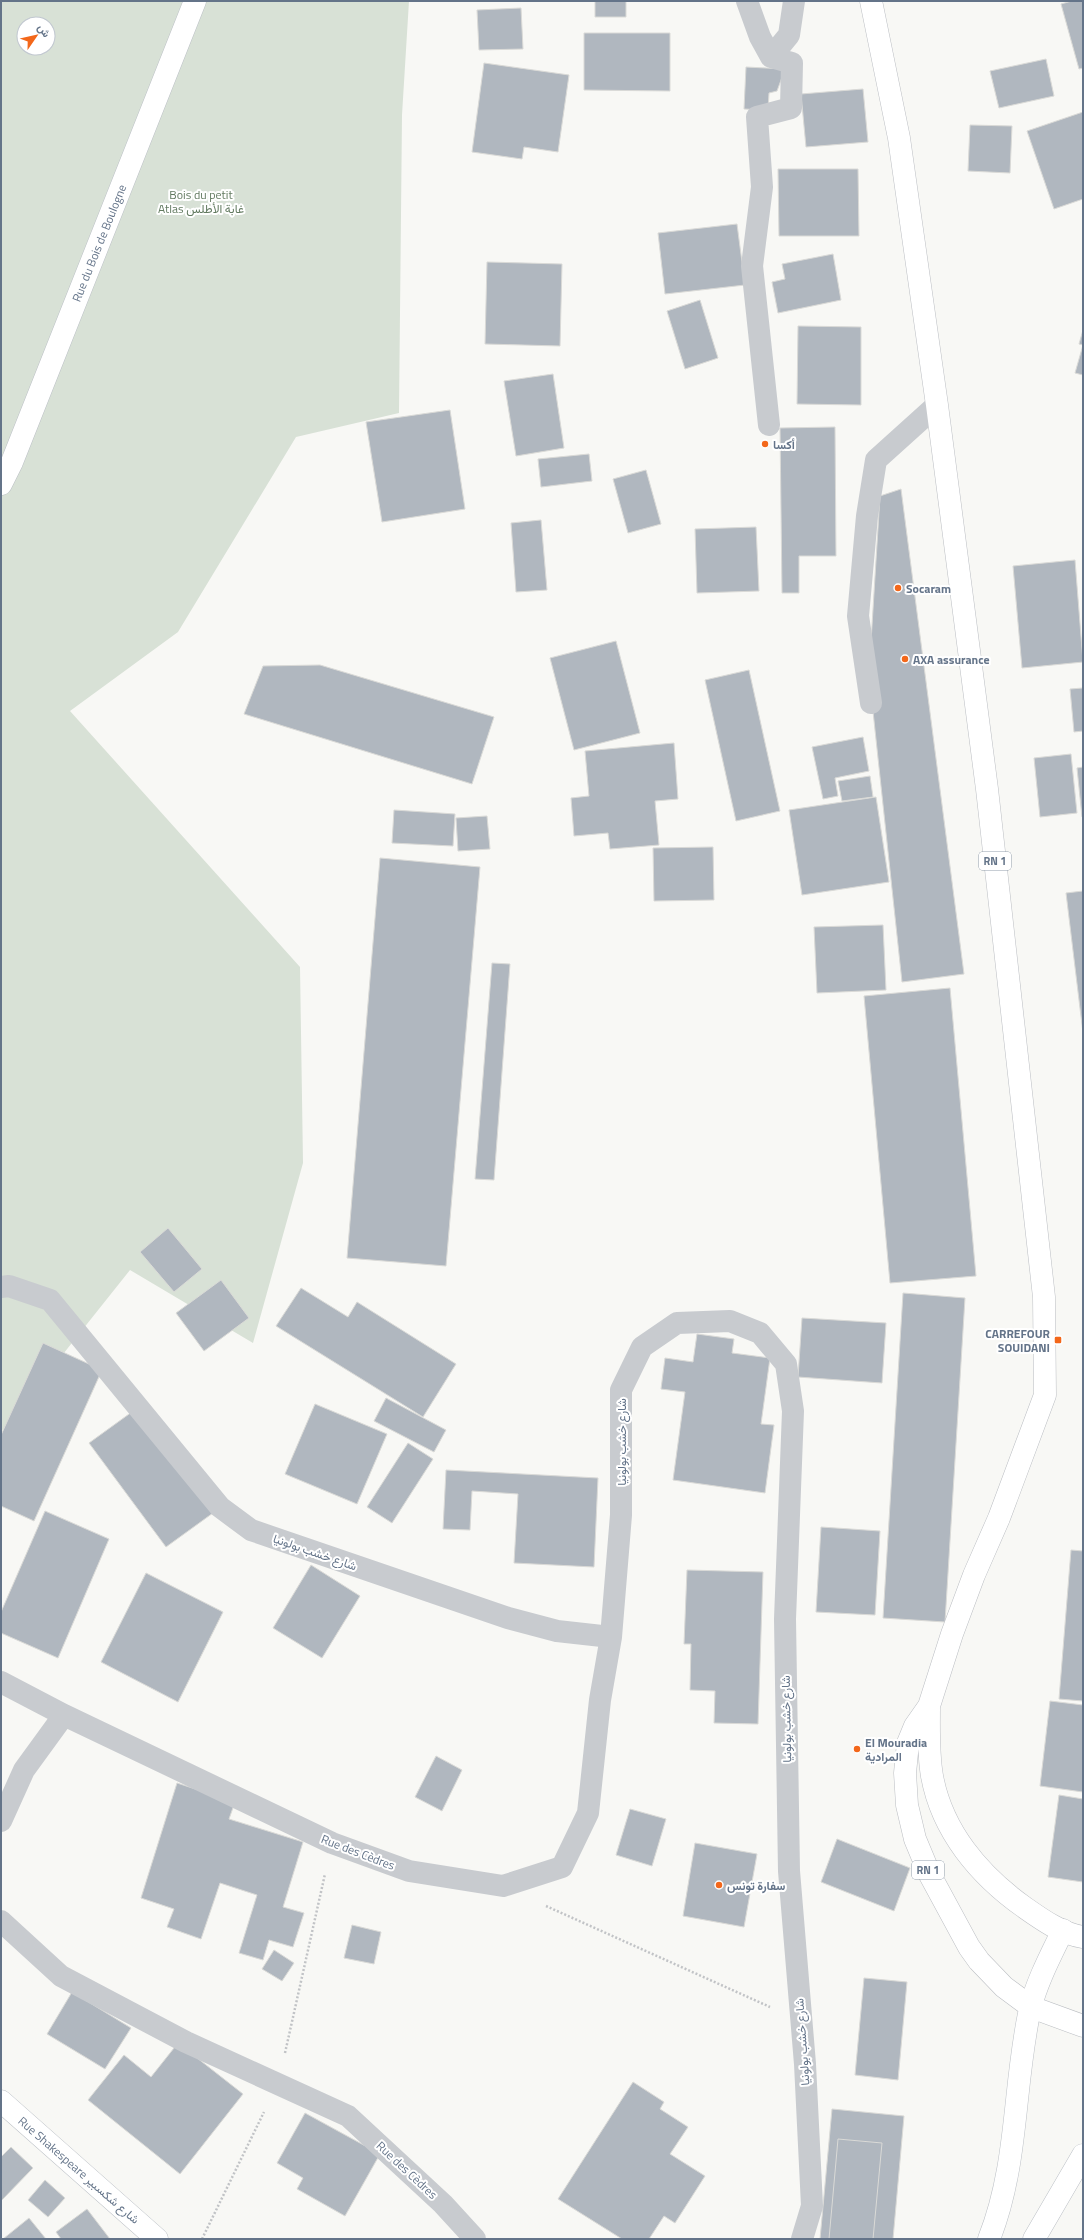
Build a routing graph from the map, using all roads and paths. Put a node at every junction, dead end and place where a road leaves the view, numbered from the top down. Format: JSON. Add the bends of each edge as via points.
{"nodes":[{"id":1,"x":195,"y":1,"type":"edge"},
{"id":2,"x":747,"y":1,"type":"edge"},
{"id":3,"x":794,"y":1,"type":"edge"},
{"id":4,"x":871,"y":1,"type":"edge"},
{"id":5,"x":771,"y":57,"type":"junction"},
{"id":6,"x":937,"y":405,"type":"junction"},
{"id":7,"x":769,"y":424,"type":"dead end"},
{"id":8,"x":1,"y":484,"type":"edge"},
{"id":9,"x":871,"y":703,"type":"dead end"},
{"id":10,"x":1,"y":1287,"type":"edge"},
{"id":11,"x":611,"y":1637,"type":"junction"},
{"id":12,"x":1,"y":1682,"type":"edge"},
{"id":13,"x":929,"y":1706,"type":"junction"},
{"id":14,"x":64,"y":1715,"type":"junction"},
{"id":15,"x":1,"y":1821,"type":"edge"},
{"id":16,"x":332,"y":1843,"type":"junction"},
{"id":17,"x":502,"y":1886,"type":"junction"},
{"id":18,"x":1,"y":1921,"type":"edge"},
{"id":19,"x":1073,"y":1933,"type":"edge"},
{"id":20,"x":1031,"y":2007,"type":"junction"},
{"id":21,"x":801,"y":2021,"type":"junction"},
{"id":22,"x":1083,"y":2026,"type":"edge"},
{"id":23,"x":278,"y":2083,"type":"junction"},
{"id":24,"x":1,"y":2101,"type":"edge"},
{"id":25,"x":1083,"y":2155,"type":"edge"},
{"id":26,"x":157,"y":2239,"type":"edge"},
{"id":27,"x":202,"y":2239,"type":"edge"},
{"id":28,"x":475,"y":2239,"type":"edge"},
{"id":29,"x":802,"y":2239,"type":"edge"},
{"id":30,"x":989,"y":2239,"type":"edge"},
{"id":31,"x":1034,"y":2239,"type":"edge"}],
"edges":[{"from":1,"to":8,"type":"main road","name":"Rue du Bois de Boulogne","via":[[12,462]]},
{"from":2,"to":5,"type":"street","via":[[760,37]]},
{"from":3,"to":5,"type":"street","via":[[789,35]]},
{"from":4,"to":6,"type":"main road","number":"RN 1","via":[[899,138]]},
{"from":5,"to":7,"type":"street","via":[[792,63],[791,108],[757,117],[762,187],[752,266]]},
{"from":6,"to":9,"type":"street","via":[[876,460],[867,516],[858,616]]},
{"from":6,"to":13,"type":"main road","number":"RN 1","via":[[986,789],[1044,1296],[1046,1395],[999,1518],[974,1575]]},
{"from":10,"to":11,"type":"street","name":"شارع خشب بولونيا","via":[[9,1286],[50,1300],[220,1507],[250,1530],[508,1618],[557,1631]]},
{"from":11,"to":17,"type":"street","name":"Rue des Cèdres","via":[[600,1700],[588,1813],[562,1867]]},
{"from":11,"to":21,"type":"street","name":"شارع خشب بولونيا","via":[[622,1515],[620,1390],[642,1347],[677,1323],[730,1321],[760,1333],[786,1364],[793,1411],[785,1619],[789,1872]]},
{"from":12,"to":14,"type":"street","name":"Rue des Cèdres"},
{"from":13,"to":19,"type":"main road","number":"RN 1","via":[[932,1776],[938,1802],[961,1847],[979,1869],[1000,1888],[1043,1920]]},
{"from":13,"to":20,"type":"main road","number":"RN 1","via":[[915,1726],[908,1743],[905,1773],[907,1805],[915,1839],[930,1876],[969,1947],[992,1976]]},
{"from":14,"to":15,"type":"street","via":[[24,1770]]},
{"from":14,"to":16,"type":"street","name":"Rue des Cèdres"},
{"from":16,"to":17,"type":"street","name":"Rue des Cèdres","via":[[409,1871]]},
{"from":16,"to":23,"type":"path"},
{"from":17,"to":21,"type":"path"},
{"from":18,"to":23,"type":"street","name":"Rue des Cèdres","via":[[61,1976],[186,2042]]},
{"from":19,"to":20,"type":"main road","via":[[1038,1985]]},
{"from":20,"to":22,"type":"main road","number":"RN 1"},
{"from":20,"to":30,"type":"main road","via":[[1022,2049],[1015,2135],[1007,2181]]},
{"from":21,"to":29,"type":"street","name":"شارع خشب بولونيا","via":[[812,2206]]},
{"from":23,"to":27,"type":"path"},
{"from":23,"to":28,"type":"street","name":"Rue des Cèdres","via":[[348,2116],[443,2204]]},
{"from":24,"to":26,"type":"main road","name":"Rue Shakespeare شارع شكسبير"},
{"from":25,"to":31,"type":"main road"}]}
